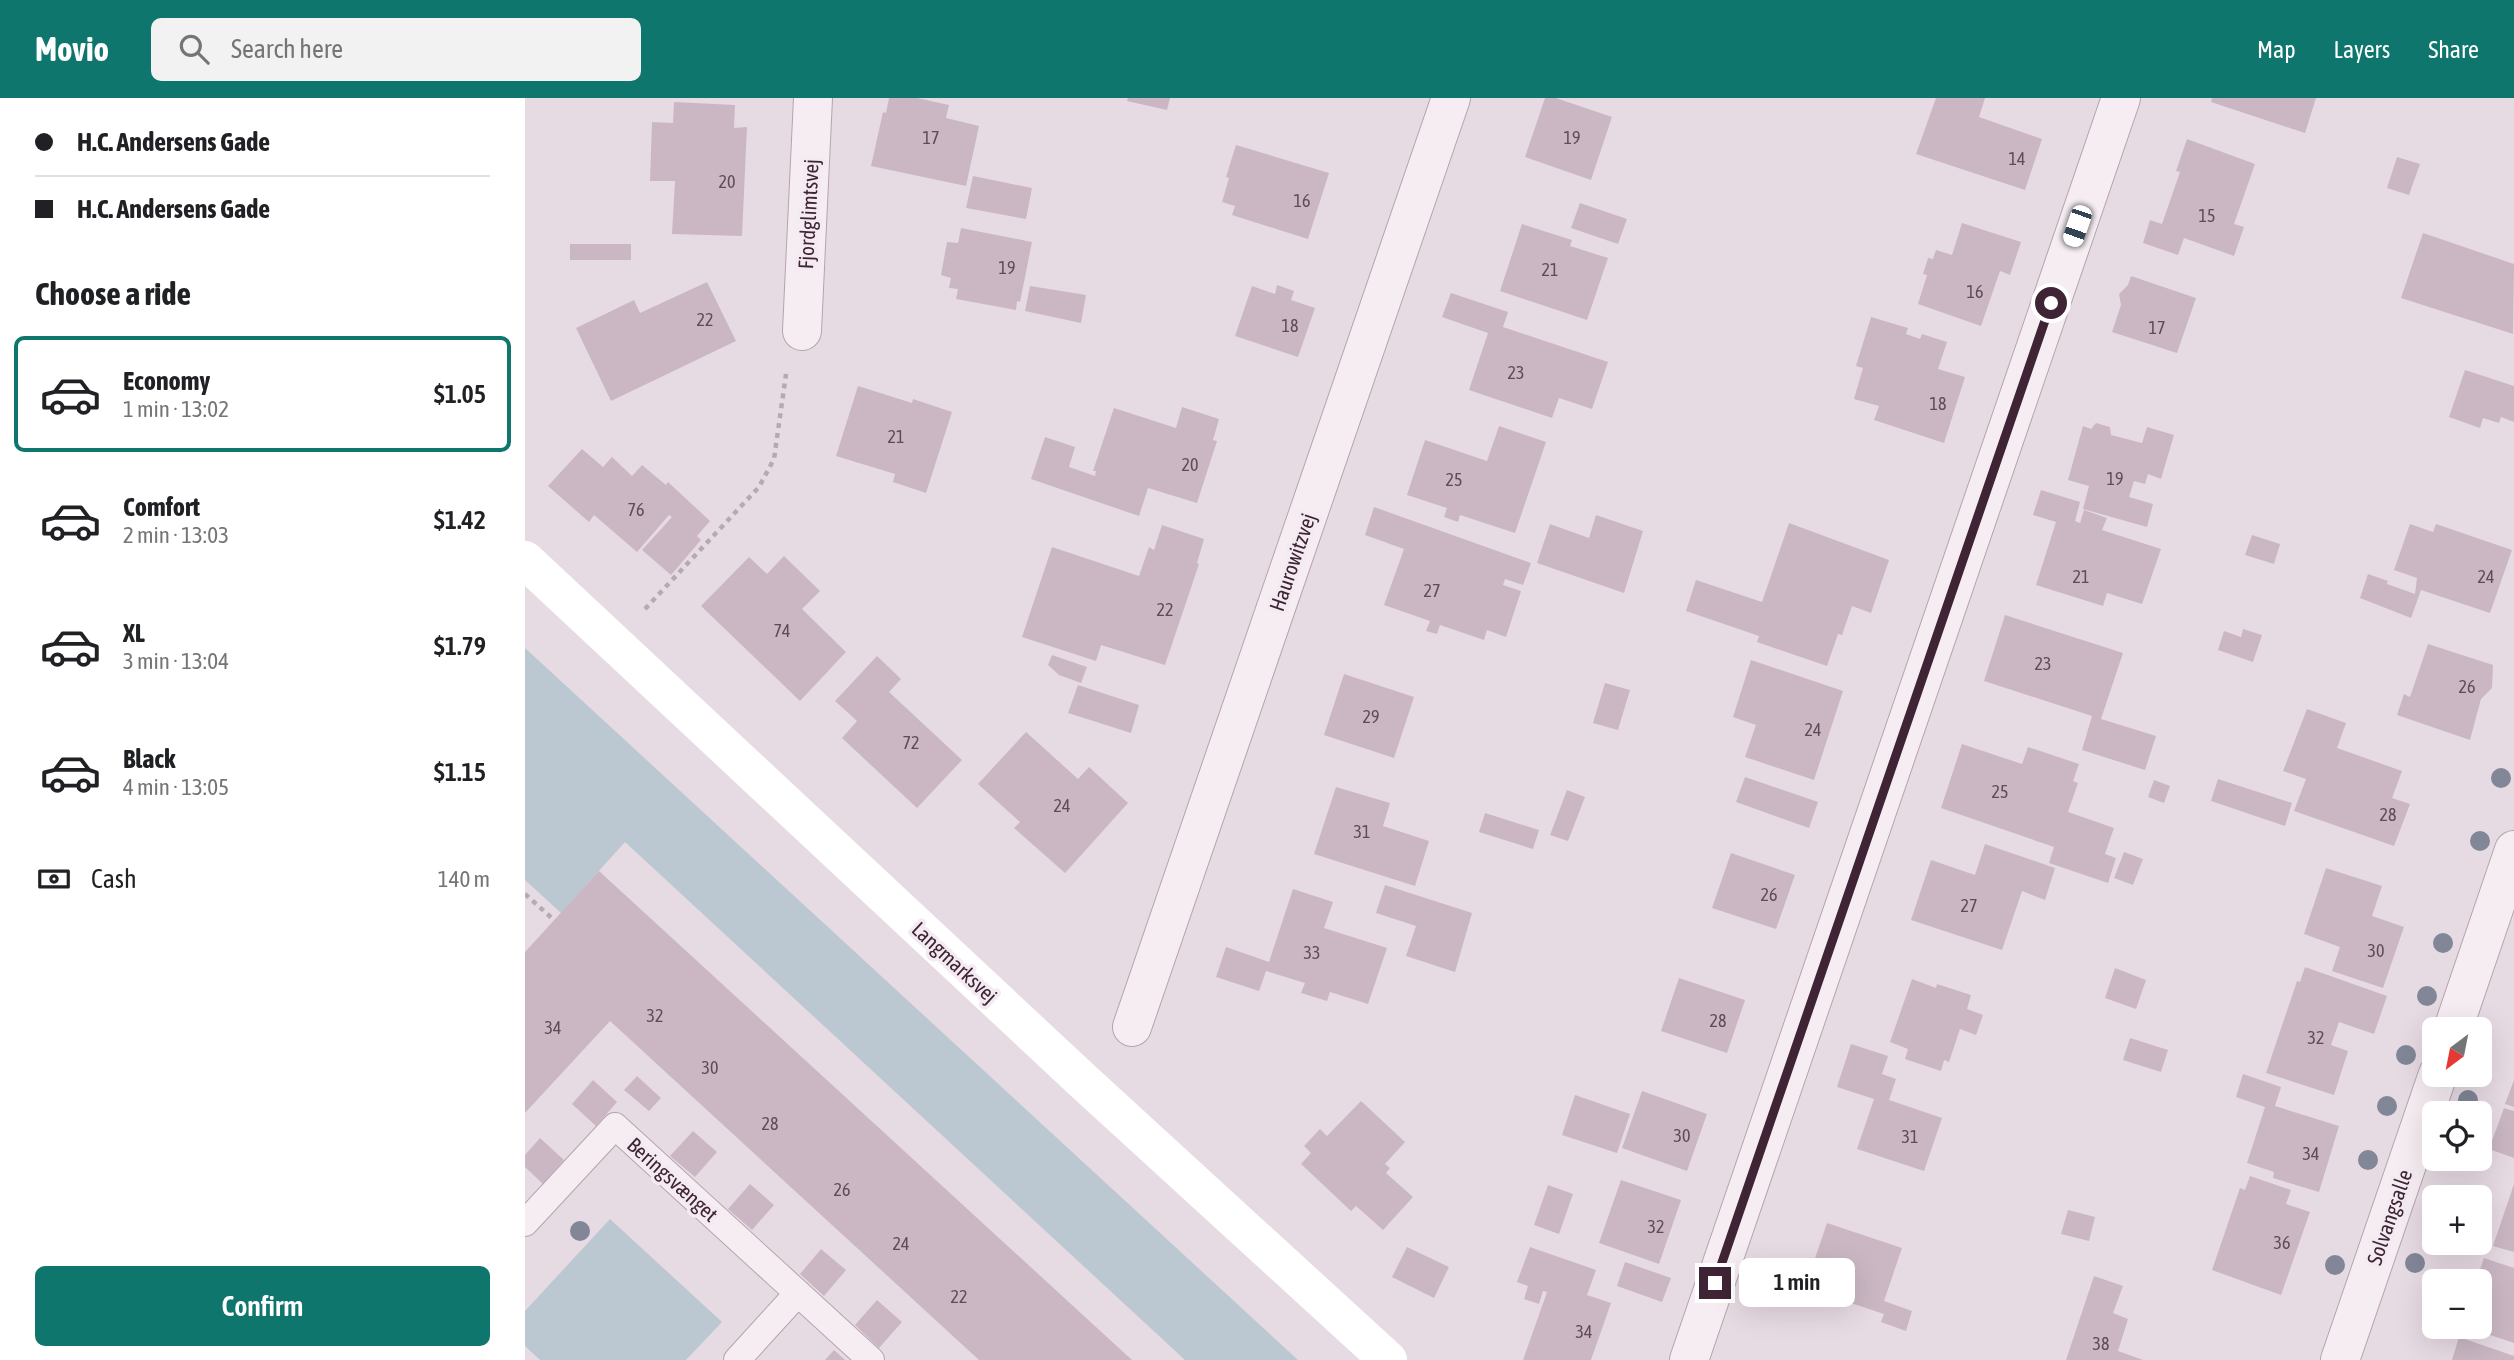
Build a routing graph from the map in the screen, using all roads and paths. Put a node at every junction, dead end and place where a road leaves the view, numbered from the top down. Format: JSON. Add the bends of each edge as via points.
{"nodes":[{"id":1,"x":813,"y":98,"type":"edge"},
{"id":2,"x":1451,"y":98,"type":"edge"},
{"id":3,"x":2122,"y":98,"type":"edge"},
{"id":4,"x":802,"y":331,"type":"joint"},
{"id":5,"x":525,"y":561,"type":"edge"},
{"id":6,"x":615,"y":642,"type":"junction"},
{"id":7,"x":2514,"y":850,"type":"edge"},
{"id":8,"x":525,"y":894,"type":"edge"},
{"id":9,"x":554,"y":920,"type":"dead end"},
{"id":10,"x":2457,"y":1017,"type":"edge"},
{"id":11,"x":1132,"y":1027,"type":"dead end"},
{"id":12,"x":2434,"y":1087,"type":"edge"},
{"id":13,"x":525,"y":1223,"type":"edge"},
{"id":14,"x":799,"y":1293,"type":"junction"},
{"id":15,"x":737,"y":1360,"type":"edge"},
{"id":16,"x":871,"y":1360,"type":"edge"},
{"id":17,"x":1388,"y":1360,"type":"edge"},
{"id":18,"x":1689,"y":1360,"type":"edge"},
{"id":19,"x":2340,"y":1360,"type":"edge"}],
"edges":[{"from":1,"to":4,"type":"street","name":"Fjordglimtsvej"},
{"from":2,"to":11,"type":"street","name":"Haurowitzvej"},
{"from":3,"to":18,"type":"street"},
{"from":4,"to":6,"type":"path","via":[[789,359],[774,459],[759,487]]},
{"from":5,"to":6,"type":"main road","name":"Langmarksvej"},
{"from":6,"to":17,"type":"main road","name":"Langmarksvej"},
{"from":7,"to":10,"type":"street"},
{"from":8,"to":9,"type":"path"},
{"from":12,"to":19,"type":"street","name":"Solvangsalle"},
{"from":13,"to":14,"type":"lane","name":"Beringsvænget","via":[[615,1126]]},
{"from":14,"to":15,"type":"lane"},
{"from":14,"to":16,"type":"lane","name":"Beringsvænget"}]}
